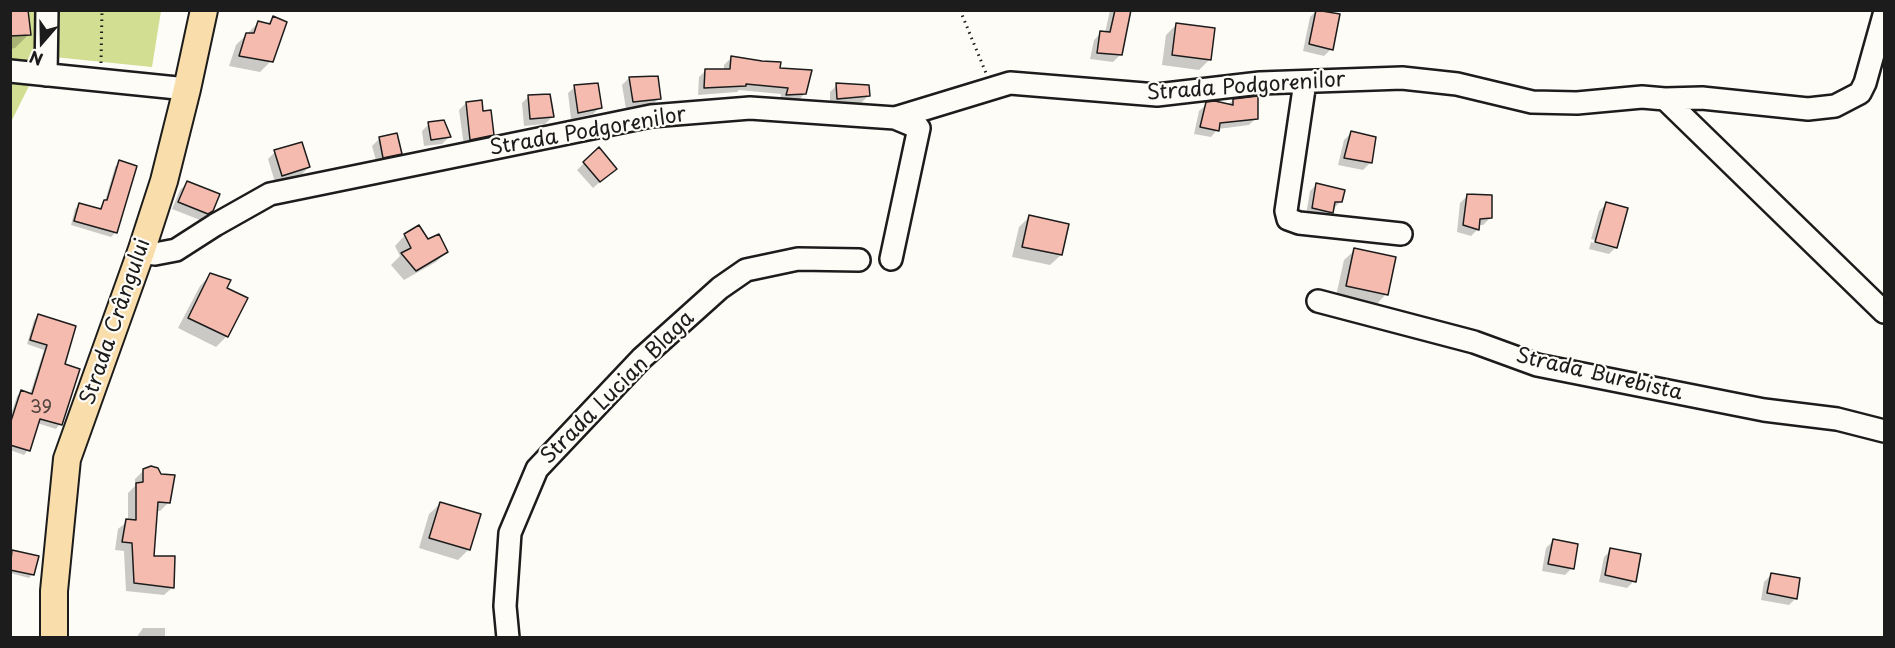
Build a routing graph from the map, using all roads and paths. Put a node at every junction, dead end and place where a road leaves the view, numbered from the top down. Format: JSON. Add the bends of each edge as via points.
{"nodes":[{"id":1,"x":46,"y":10,"type":"edge"},
{"id":2,"x":102,"y":10,"type":"edge"},
{"id":3,"x":204,"y":10,"type":"edge"},
{"id":4,"x":960,"y":10,"type":"edge"},
{"id":5,"x":1884,"y":15,"type":"edge"},
{"id":6,"x":10,"y":71,"type":"edge"},
{"id":7,"x":46,"y":75,"type":"junction"},
{"id":8,"x":101,"y":80,"type":"junction"},
{"id":9,"x":1305,"y":82,"type":"junction"},
{"id":10,"x":993,"y":88,"type":"junction"},
{"id":11,"x":187,"y":89,"type":"junction"},
{"id":12,"x":1665,"y":99,"type":"junction"},
{"id":13,"x":895,"y":117,"type":"junction"},
{"id":14,"x":1401,"y":234,"type":"dead end"},
{"id":15,"x":141,"y":252,"type":"junction"},
{"id":16,"x":891,"y":259,"type":"dead end"},
{"id":17,"x":859,"y":260,"type":"dead end"},
{"id":18,"x":1318,"y":302,"type":"dead end"},
{"id":19,"x":1884,"y":312,"type":"edge"},
{"id":20,"x":1884,"y":431,"type":"edge"},
{"id":21,"x":54,"y":638,"type":"edge"},
{"id":22,"x":508,"y":638,"type":"edge"}],
"edges":[{"from":1,"to":7,"type":"street"},
{"from":2,"to":8,"type":"path"},
{"from":3,"to":11,"type":"main road","name":"Strada Crângului"},
{"from":4,"to":10,"type":"path"},
{"from":5,"to":12,"type":"street","name":"Strada Podgorenilor","via":[[1860,93],[1835,106],[1808,109],[1702,98]]},
{"from":6,"to":7,"type":"street"},
{"from":7,"to":8,"type":"street"},
{"from":8,"to":11,"type":"street"},
{"from":9,"to":10,"type":"street","name":"Strada Podgorenilor","via":[[1157,95],[1010,83]]},
{"from":9,"to":12,"type":"street","name":"Strada Podgorenilor","via":[[1402,78],[1457,84],[1532,102]]},
{"from":9,"to":14,"type":"street","via":[[1287,219]]},
{"from":10,"to":13,"type":"street","name":"Strada Podgorenilor"},
{"from":11,"to":15,"type":"main road","name":"Strada Crângului"},
{"from":12,"to":19,"type":"street"},
{"from":13,"to":15,"type":"street","name":"Strada Podgorenilor","via":[[750,108],[651,116],[270,194],[176,250]]},
{"from":13,"to":16,"type":"street","via":[[919,128]]},
{"from":15,"to":21,"type":"main road","name":"Strada Crângului","via":[[67,459],[54,591]]},
{"from":17,"to":22,"type":"street","name":"Strada Lucian Blaga","via":[[798,259],[746,270],[720,288],[642,358],[537,469],[510,533],[505,606]]},
{"from":18,"to":20,"type":"street","name":"Strada Burebista","via":[[1474,342],[1537,365],[1764,410],[1838,419]]}]}
